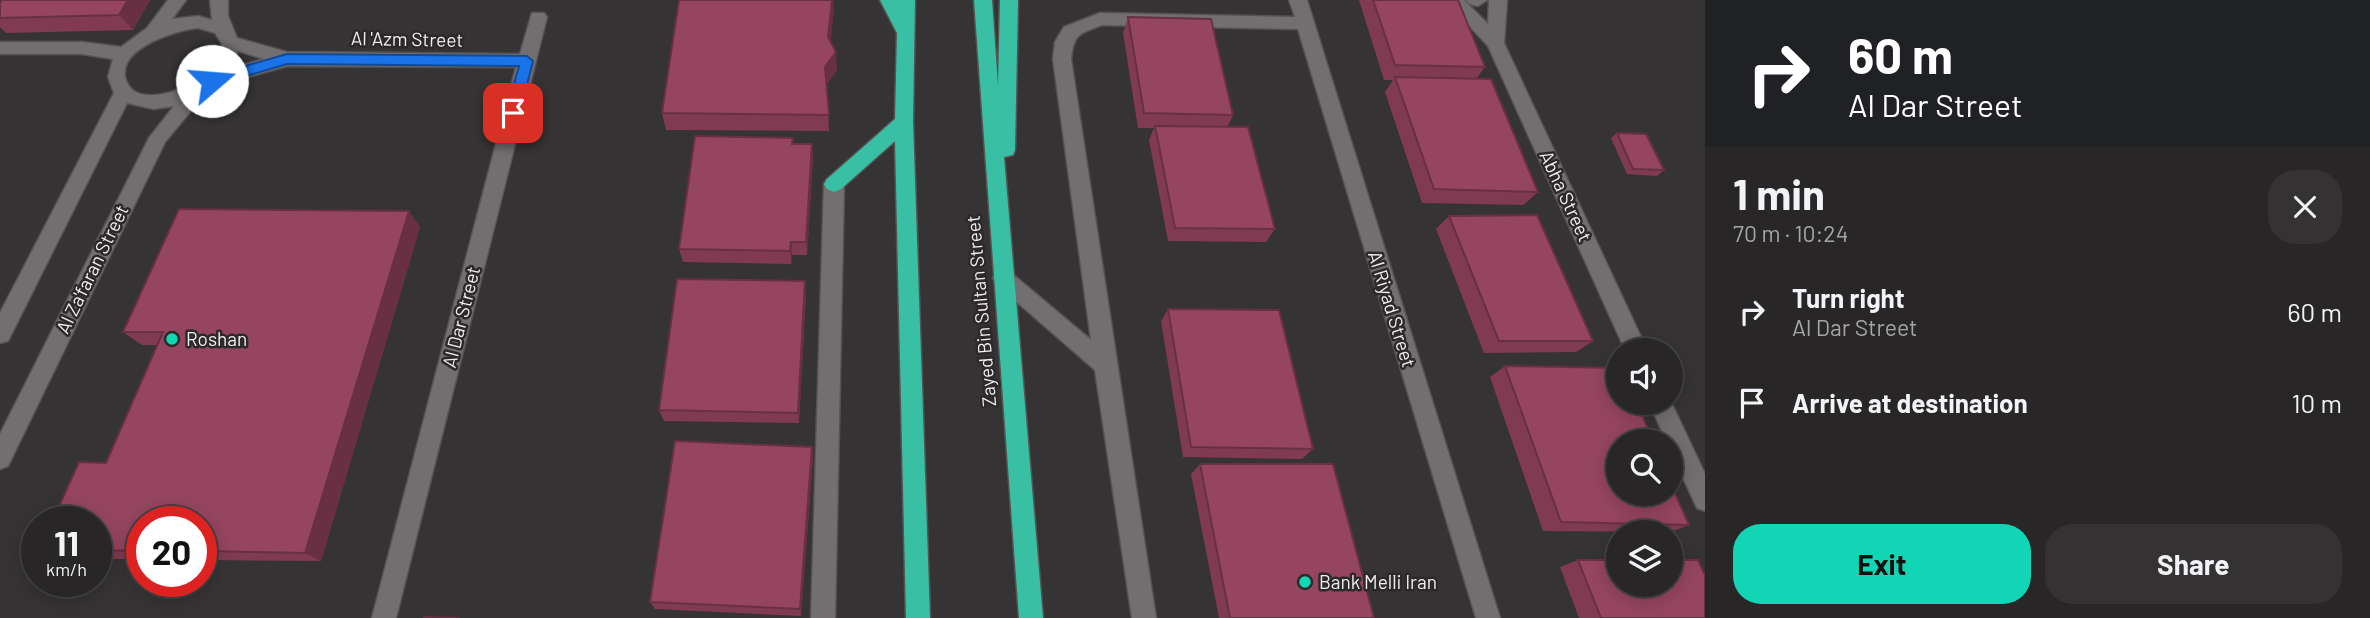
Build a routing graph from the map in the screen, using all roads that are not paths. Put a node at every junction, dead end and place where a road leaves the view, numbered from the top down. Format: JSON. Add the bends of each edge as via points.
{"nodes":[{"id":1,"x":177,"y":0,"type":"edge"},
{"id":2,"x":219,"y":0,"type":"edge"},
{"id":3,"x":889,"y":0,"type":"edge"},
{"id":4,"x":906,"y":0,"type":"edge"},
{"id":5,"x":983,"y":0,"type":"edge"},
{"id":6,"x":1009,"y":0,"type":"edge"},
{"id":7,"x":1298,"y":0,"type":"edge"},
{"id":8,"x":1454,"y":0,"type":"edge"},
{"id":9,"x":1498,"y":0,"type":"edge"},
{"id":10,"x":538,"y":16,"type":"dead end"},
{"id":11,"x":1305,"y":23,"type":"junction"},
{"id":12,"x":154,"y":31,"type":"junction"},
{"id":13,"x":906,"y":36,"type":"junction"},
{"id":14,"x":229,"y":40,"type":"junction"},
{"id":15,"x":1495,"y":43,"type":"junction"},
{"id":16,"x":0,"y":48,"type":"edge"},
{"id":17,"x":124,"y":54,"type":"junction"},
{"id":18,"x":287,"y":59,"type":"junction"},
{"id":19,"x":527,"y":61,"type":"junction"},
{"id":20,"x":205,"y":85,"type":"junction"},
{"id":21,"x":123,"y":93,"type":"junction"},
{"id":22,"x":904,"y":122,"type":"junction"},
{"id":23,"x":834,"y":184,"type":"joint"},
{"id":24,"x":1003,"y":278,"type":"junction"},
{"id":25,"x":0,"y":334,"type":"edge"},
{"id":26,"x":1630,"y":338,"type":"edge"},
{"id":27,"x":1105,"y":365,"type":"junction"},
{"id":28,"x":1666,"y":415,"type":"edge"},
{"id":29,"x":0,"y":457,"type":"edge"},
{"id":30,"x":1705,"y":500,"type":"edge"},
{"id":31,"x":384,"y":618,"type":"edge"},
{"id":32,"x":823,"y":618,"type":"edge"},
{"id":33,"x":918,"y":618,"type":"edge"},
{"id":34,"x":1031,"y":618,"type":"edge"},
{"id":35,"x":1144,"y":618,"type":"edge"},
{"id":36,"x":1488,"y":618,"type":"edge"}],
"edges":[{"from":1,"to":12,"type":"street"},
{"from":2,"to":14,"type":"street","via":[[219,16]]},
{"from":3,"to":13,"type":"highway"},
{"from":4,"to":13,"type":"highway"},
{"from":5,"to":24,"type":"highway","name":"Zayed Bin Sultan Street"},
{"from":6,"to":24,"type":"highway"},
{"from":7,"to":11,"type":"street","name":"Al Riyad Street"},
{"from":8,"to":15,"type":"street","name":"Abha Street"},
{"from":9,"to":15,"type":"street","name":"Abha Street"},
{"from":10,"to":19,"type":"street","name":"Al Dar Street"},
{"from":11,"to":27,"type":"street","via":[[1100,19],[1070,31],[1062,59]]},
{"from":11,"to":36,"type":"street","name":"Al Riyad Street"},
{"from":12,"to":14,"type":"street","via":[[198,22],[211,24]]},
{"from":12,"to":17,"type":"street"},
{"from":13,"to":22,"type":"highway"},
{"from":14,"to":18,"type":"street","name":"Al 'Azm Street"},
{"from":14,"to":20,"type":"street","via":[[228,61]]},
{"from":15,"to":26,"type":"street","name":"Abha Street"},
{"from":16,"to":17,"type":"street","via":[[82,48]]},
{"from":17,"to":21,"type":"street","via":[[116,81]]},
{"from":18,"to":19,"type":"street","name":"Al 'Azm Street"},
{"from":18,"to":20,"type":"street","name":"Al 'Azm Street"},
{"from":19,"to":31,"type":"street","name":"Al Dar Street"},
{"from":20,"to":21,"type":"street","via":[[164,101]]},
{"from":20,"to":29,"type":"street","name":"Al Za'faran Street","via":[[158,138]]},
{"from":21,"to":25,"type":"street"},
{"from":22,"to":23,"type":"highway"},
{"from":22,"to":33,"type":"highway"},
{"from":23,"to":32,"type":"street"},
{"from":24,"to":27,"type":"street"},
{"from":24,"to":34,"type":"highway","name":"Zayed Bin Sultan Street"},
{"from":27,"to":35,"type":"street"},
{"from":28,"to":30,"type":"street"}]}
